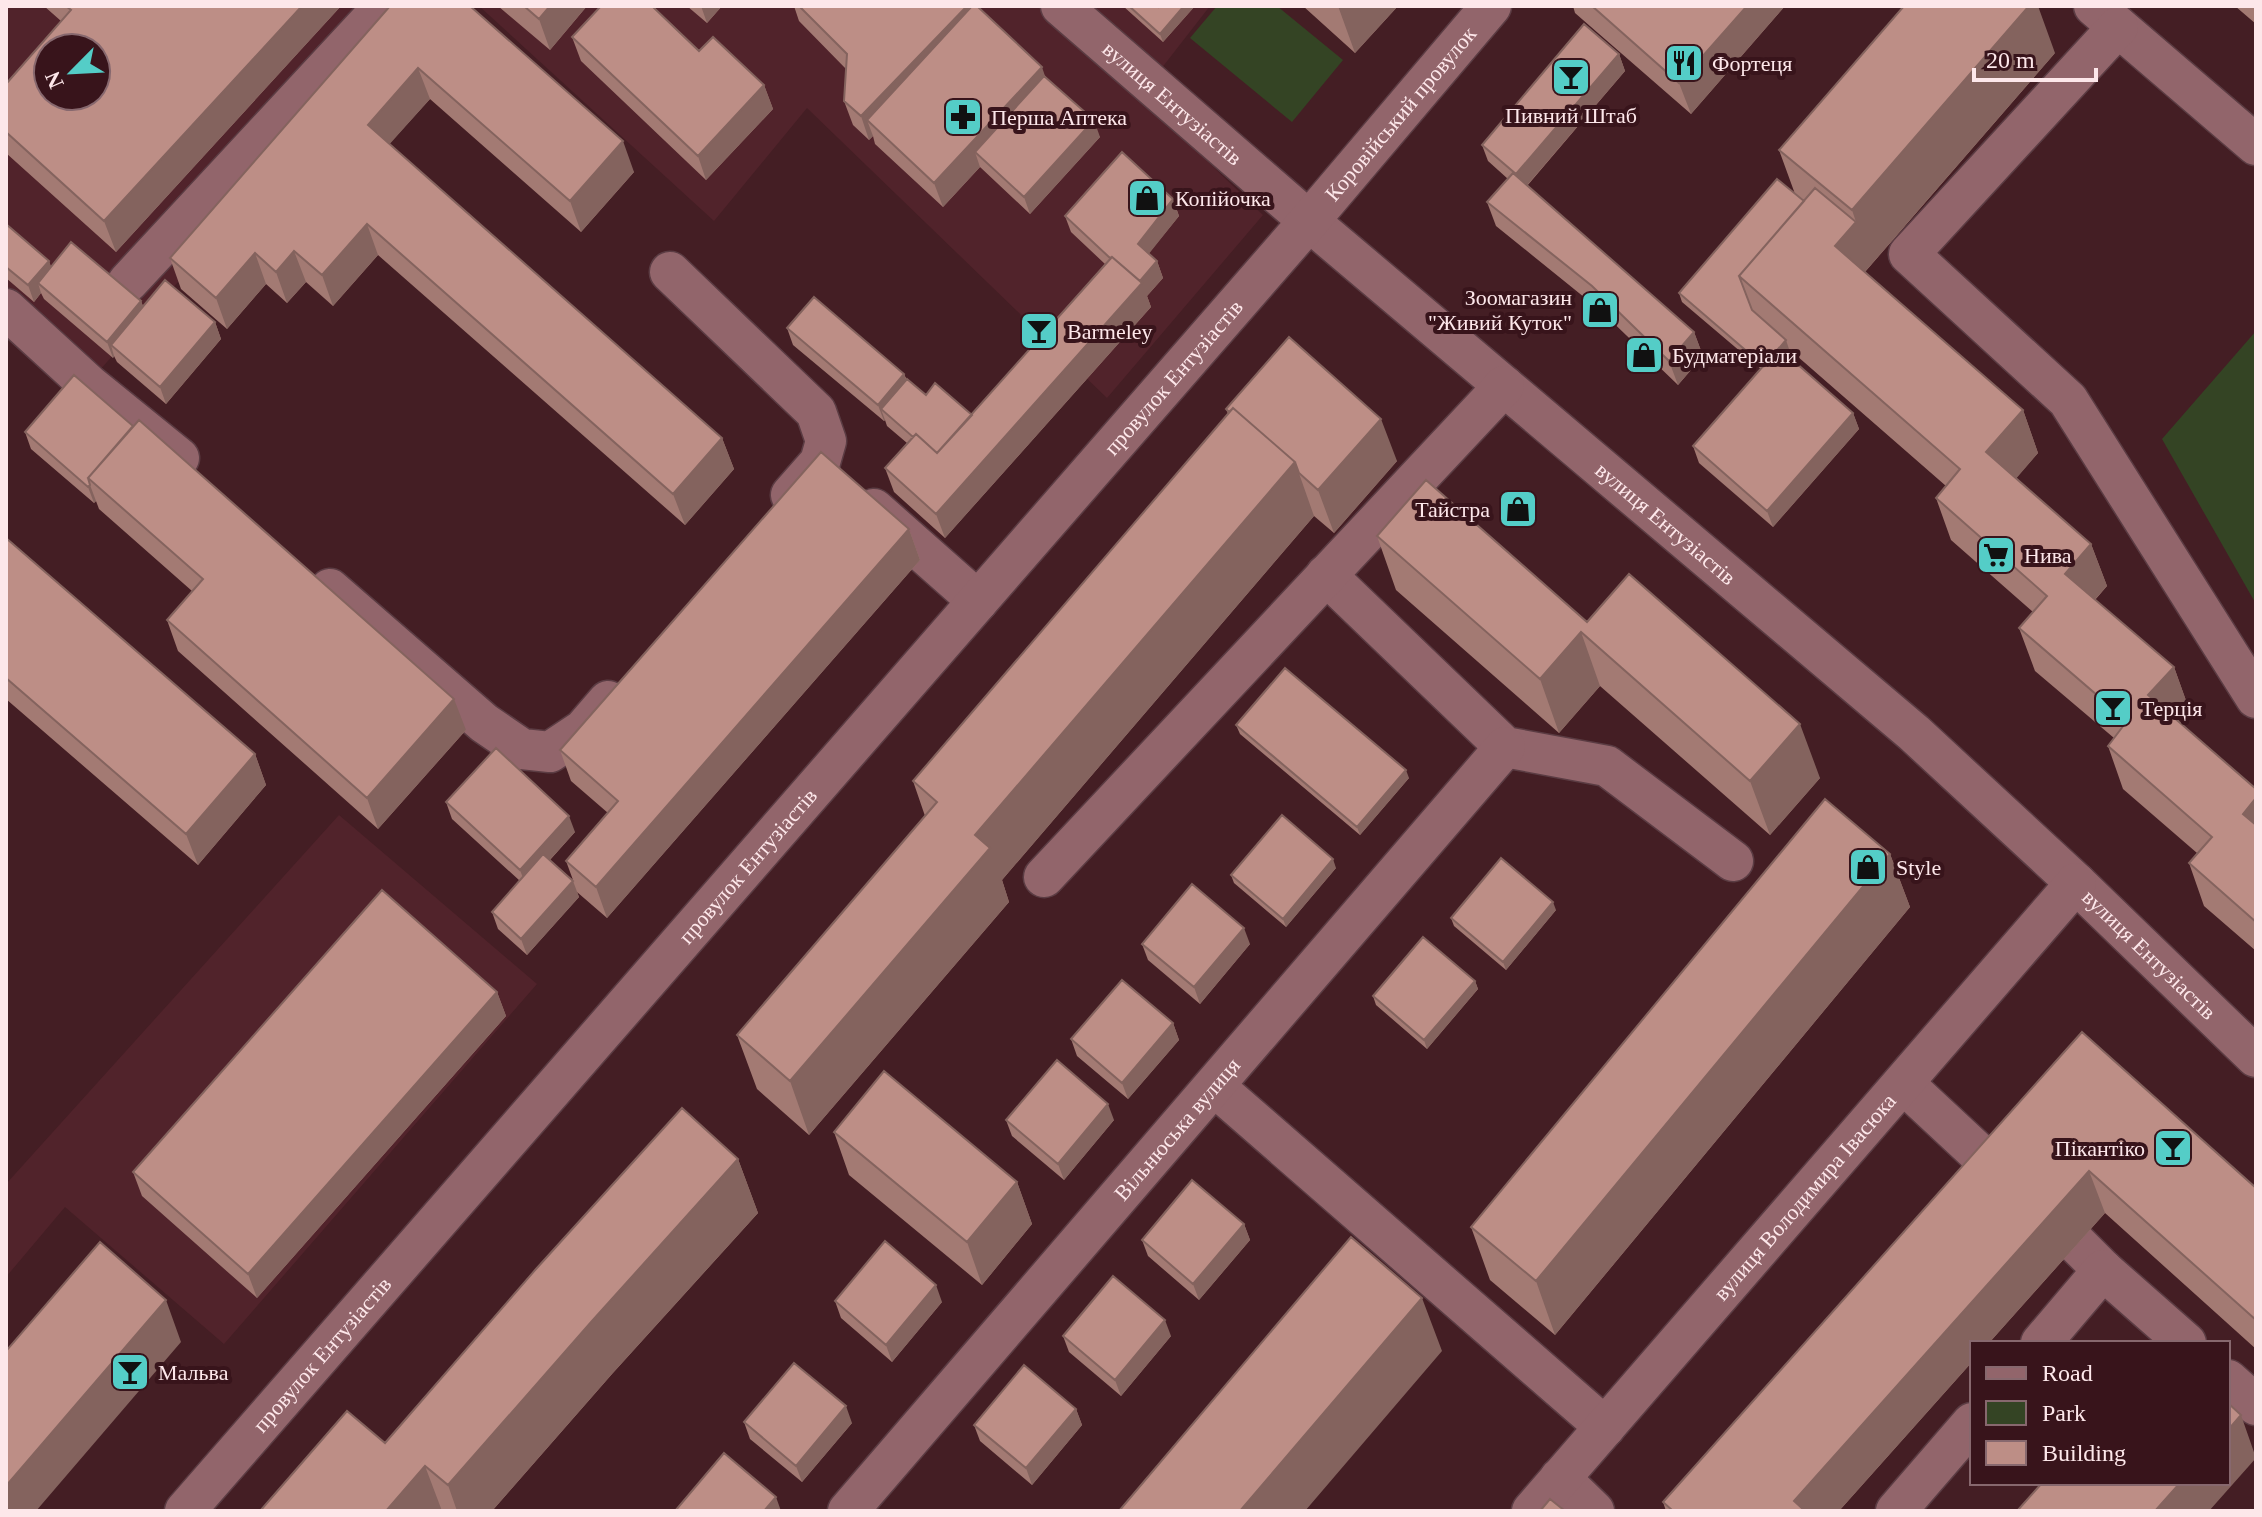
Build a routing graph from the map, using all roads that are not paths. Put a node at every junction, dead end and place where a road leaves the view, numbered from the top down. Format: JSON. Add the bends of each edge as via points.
{"nodes":[{"id":1,"x":384,"y":6,"type":"edge"},
{"id":2,"x":1061,"y":6,"type":"edge"},
{"id":3,"x":1491,"y":6,"type":"edge"},
{"id":4,"x":2106,"y":16,"type":"edge"},
{"id":5,"x":2256,"y":145,"type":"edge"},
{"id":6,"x":1309,"y":221,"type":"junction"},
{"id":7,"x":670,"y":272,"type":"dead end"},
{"id":8,"x":128,"y":282,"type":"dead end"},
{"id":9,"x":6,"y":309,"type":"edge"},
{"id":10,"x":1504,"y":386,"type":"junction"},
{"id":11,"x":820,"y":462,"type":"junction"},
{"id":12,"x":210,"y":485,"type":"edge"},
{"id":13,"x":768,"y":520,"type":"edge"},
{"id":14,"x":305,"y":568,"type":"edge"},
{"id":15,"x":1326,"y":575,"type":"junction"},
{"id":16,"x":978,"y":601,"type":"junction"},
{"id":17,"x":634,"y":672,"type":"edge"},
{"id":18,"x":2256,"y":698,"type":"edge"},
{"id":19,"x":1505,"y":747,"type":"junction"},
{"id":20,"x":1733,"y":861,"type":"dead end"},
{"id":21,"x":1044,"y":877,"type":"dead end"},
{"id":22,"x":2076,"y":883,"type":"junction"},
{"id":23,"x":2256,"y":1057,"type":"edge"},
{"id":24,"x":1904,"y":1084,"type":"junction"},
{"id":25,"x":1214,"y":1086,"type":"junction"},
{"id":26,"x":2005,"y":1178,"type":"edge"},
{"id":27,"x":2042,"y":1341,"type":"edge"},
{"id":28,"x":2184,"y":1341,"type":"edge"},
{"id":29,"x":2230,"y":1382,"type":"edge"},
{"id":30,"x":2256,"y":1405,"type":"edge"},
{"id":31,"x":1970,"y":1425,"type":"edge"},
{"id":32,"x":1605,"y":1427,"type":"junction"},
{"id":33,"x":1560,"y":1478,"type":"junction"},
{"id":34,"x":185,"y":1511,"type":"edge"},
{"id":35,"x":848,"y":1511,"type":"edge"},
{"id":36,"x":1532,"y":1511,"type":"edge"},
{"id":37,"x":1594,"y":1511,"type":"edge"},
{"id":38,"x":1896,"y":1511,"type":"edge"}],
"edges":[{"from":1,"to":8,"type":"street"},
{"from":2,"to":6,"type":"street","name":"вулиця Ентузіастів"},
{"from":3,"to":6,"type":"street","name":"Коровійський провулок"},
{"from":4,"to":5,"type":"street"},
{"from":4,"to":18,"type":"street","via":[[1909,254],[2068,400]]},
{"from":6,"to":10,"type":"street","name":"вулиця Ентузіастів"},
{"from":6,"to":16,"type":"street","name":"провулок Ентузіастів"},
{"from":7,"to":11,"type":"street","via":[[816,412],[826,441]]},
{"from":9,"to":12,"type":"street"},
{"from":10,"to":15,"type":"street"},
{"from":10,"to":22,"type":"street","name":"вулиця Ентузіастів","via":[[1914,733]]},
{"from":11,"to":13,"type":"street"},
{"from":11,"to":16,"type":"street"},
{"from":14,"to":17,"type":"street","via":[[484,723],[522,749],[550,752],[583,730]]},
{"from":15,"to":19,"type":"street"},
{"from":15,"to":21,"type":"street"},
{"from":16,"to":34,"type":"street","name":"провулок Ентузіастів"},
{"from":19,"to":20,"type":"street","via":[[1607,766]]},
{"from":19,"to":25,"type":"street","name":"Вільнюська вулиця"},
{"from":22,"to":23,"type":"street","name":"вулиця Ентузіастів"},
{"from":22,"to":24,"type":"street","name":"вулиця Володимира Івасюка"},
{"from":24,"to":26,"type":"street"},
{"from":24,"to":32,"type":"street","name":"вулиця Володимира Івасюка"},
{"from":25,"to":32,"type":"street"},
{"from":25,"to":35,"type":"street","name":"Вільнюська вулиця"},
{"from":27,"to":28,"type":"street","via":[[2090,1257]]},
{"from":29,"to":30,"type":"street"},
{"from":31,"to":38,"type":"street"},
{"from":32,"to":33,"type":"street","name":"вулиця Володимира Івасюка"},
{"from":33,"to":36,"type":"street","name":"вулиця Володимира Івасюка"},
{"from":33,"to":37,"type":"street"}]}
